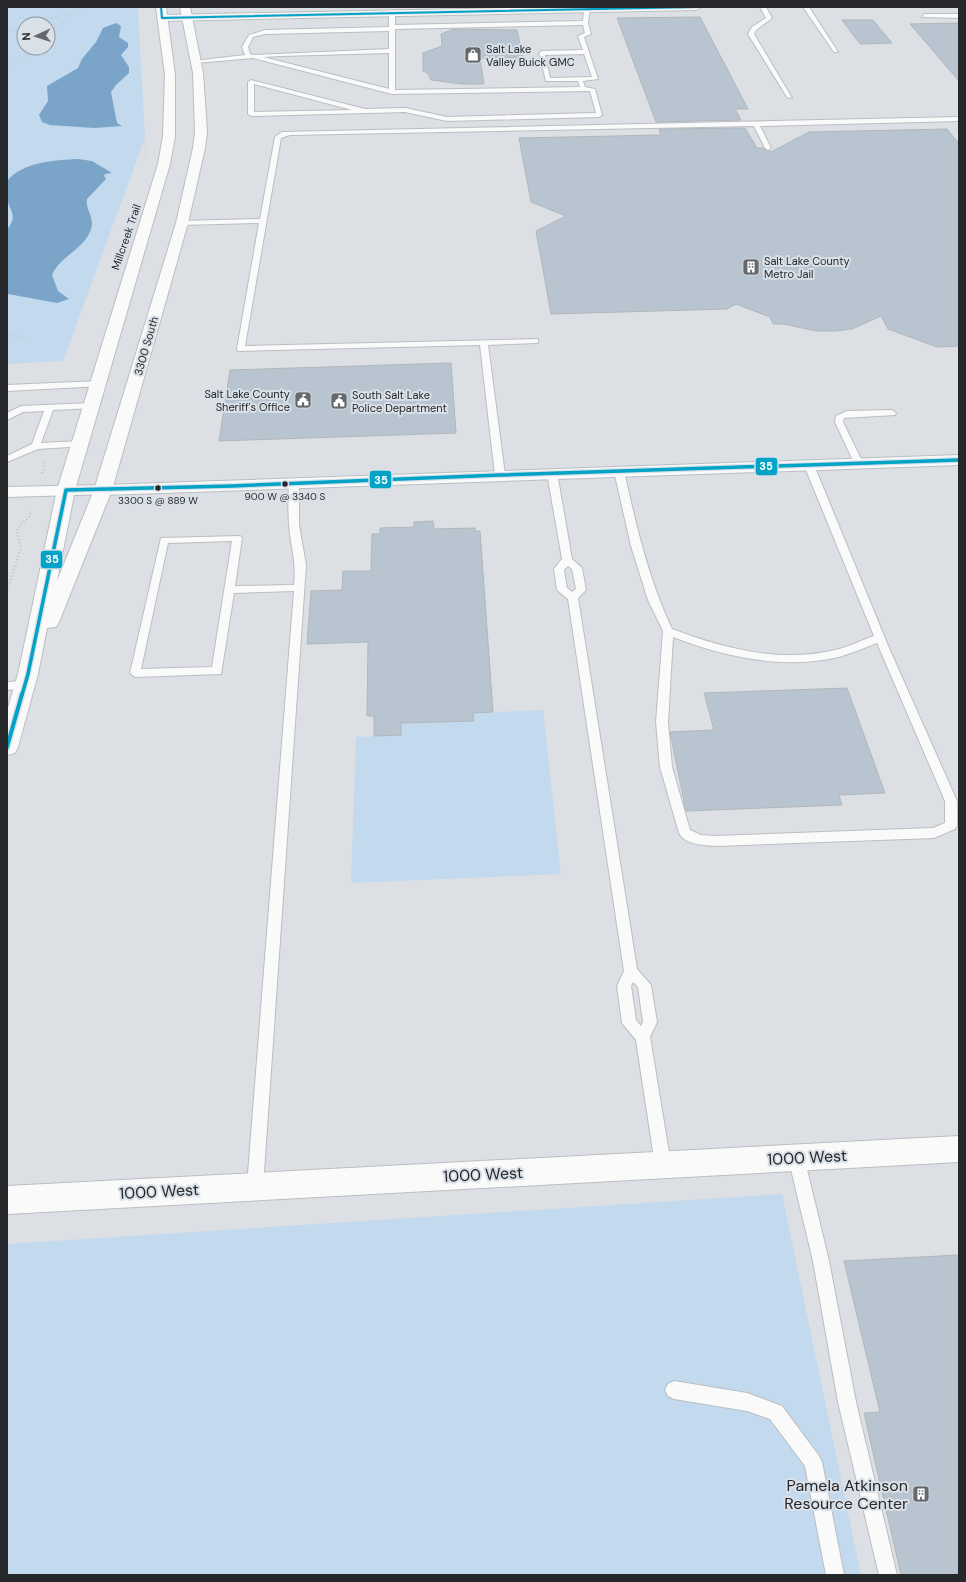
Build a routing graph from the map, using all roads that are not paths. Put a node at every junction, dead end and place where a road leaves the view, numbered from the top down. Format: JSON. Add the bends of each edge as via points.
{"nodes":[{"id":1,"x":676,"y":7,"type":"edge"},
{"id":2,"x":696,"y":7,"type":"edge"},
{"id":3,"x":763,"y":7,"type":"edge"},
{"id":4,"x":806,"y":7,"type":"edge"},
{"id":5,"x":586,"y":8,"type":"edge"},
{"id":6,"x":641,"y":8,"type":"edge"},
{"id":7,"x":185,"y":11,"type":"edge"},
{"id":8,"x":161,"y":12,"type":"edge"},
{"id":9,"x":392,"y":12,"type":"junction"},
{"id":10,"x":924,"y":16,"type":"dead end"},
{"id":11,"x":959,"y":16,"type":"edge"},
{"id":12,"x":585,"y":23,"type":"junction"},
{"id":13,"x":392,"y":28,"type":"junction"},
{"id":14,"x":392,"y":51,"type":"junction"},
{"id":15,"x":836,"y":51,"type":"dead end"},
{"id":16,"x":586,"y":52,"type":"junction"},
{"id":17,"x":248,"y":55,"type":"junction"},
{"id":18,"x":196,"y":61,"type":"junction"},
{"id":19,"x":580,"y":79,"type":"junction"},
{"id":20,"x":583,"y":89,"type":"junction"},
{"id":21,"x":392,"y":92,"type":"junction"},
{"id":22,"x":790,"y":97,"type":"dead end"},
{"id":23,"x":405,"y":101,"type":"junction"},
{"id":24,"x":365,"y":111,"type":"junction"},
{"id":25,"x":959,"y":119,"type":"edge"},
{"id":26,"x":756,"y":124,"type":"junction"},
{"id":27,"x":768,"y":148,"type":"dead end"},
{"id":28,"x":264,"y":221,"type":"junction"},
{"id":29,"x":182,"y":223,"type":"junction"},
{"id":30,"x":535,"y":341,"type":"dead end"},
{"id":31,"x":484,"y":342,"type":"junction"},
{"id":32,"x":99,"y":384,"type":"junction"},
{"id":33,"x":7,"y":388,"type":"edge"},
{"id":34,"x":25,"y":398,"type":"junction"},
{"id":35,"x":92,"y":406,"type":"junction"},
{"id":36,"x":49,"y":408,"type":"junction"},
{"id":37,"x":892,"y":413,"type":"dead end"},
{"id":38,"x":7,"y":417,"type":"edge"},
{"id":39,"x":81,"y":444,"type":"junction"},
{"id":40,"x":36,"y":446,"type":"junction"},
{"id":41,"x":7,"y":459,"type":"edge"},
{"id":42,"x":959,"y":460,"type":"edge"},
{"id":43,"x":858,"y":463,"type":"junction"},
{"id":44,"x":809,"y":465,"type":"junction"},
{"id":45,"x":619,"y":471,"type":"junction"},
{"id":46,"x":552,"y":473,"type":"junction"},
{"id":47,"x":500,"y":475,"type":"junction"},
{"id":48,"x":294,"y":484,"type":"junction"},
{"id":49,"x":66,"y":490,"type":"junction"},
{"id":50,"x":103,"y":490,"type":"junction"},
{"id":51,"x":7,"y":492,"type":"edge"},
{"id":52,"x":567,"y":560,"type":"junction"},
{"id":53,"x":299,"y":588,"type":"junction"},
{"id":54,"x":229,"y":590,"type":"junction"},
{"id":55,"x":573,"y":597,"type":"junction"},
{"id":56,"x":668,"y":631,"type":"junction"},
{"id":57,"x":880,"y":638,"type":"junction"},
{"id":58,"x":20,"y":682,"type":"edge"},
{"id":59,"x":7,"y":747,"type":"edge"},
{"id":60,"x":631,"y":971,"type":"junction"},
{"id":61,"x":643,"y":1037,"type":"junction"},
{"id":62,"x":959,"y":1149,"type":"edge"},
{"id":63,"x":796,"y":1157,"type":"junction"},
{"id":64,"x":663,"y":1165,"type":"junction"},
{"id":65,"x":255,"y":1186,"type":"junction"},
{"id":66,"x":7,"y":1200,"type":"edge"},
{"id":67,"x":674,"y":1390,"type":"dead end"},
{"id":68,"x":835,"y":1575,"type":"edge"},
{"id":69,"x":888,"y":1575,"type":"edge"}],
"edges":[{"from":1,"to":2,"type":"main road"},
{"from":1,"to":6,"type":"main road"},
{"from":3,"to":22,"type":"lane","via":[[770,18],[752,30],[751,34]]},
{"from":4,"to":15,"type":"lane"},
{"from":5,"to":6,"type":"main road"},
{"from":5,"to":9,"type":"main road"},
{"from":5,"to":12,"type":"lane"},
{"from":7,"to":8,"type":"main road"},
{"from":7,"to":9,"type":"main road"},
{"from":7,"to":18,"type":"main road","name":"3300 South"},
{"from":8,"to":32,"type":"main road","name":"3300 South","via":[[170,75],[169,136],[164,164]]},
{"from":9,"to":13,"type":"lane"},
{"from":10,"to":11,"type":"lane"},
{"from":12,"to":13,"type":"lane"},
{"from":12,"to":16,"type":"lane","via":[[588,34],[581,36]]},
{"from":13,"to":14,"type":"lane"},
{"from":13,"to":17,"type":"lane","via":[[266,32],[251,36],[245,47]]},
{"from":14,"to":17,"type":"lane"},
{"from":14,"to":21,"type":"lane"},
{"from":16,"to":19,"type":"lane","via":[[595,79]]},
{"from":16,"to":19,"type":"lane","via":[[542,53],[548,80]]},
{"from":17,"to":18,"type":"lane"},
{"from":17,"to":21,"type":"lane"},
{"from":18,"to":29,"type":"main road","name":"3300 South","via":[[201,132]]},
{"from":19,"to":20,"type":"lane"},
{"from":20,"to":23,"type":"lane"},
{"from":20,"to":23,"type":"lane","via":[[592,89],[599,115],[447,119]]},
{"from":21,"to":23,"type":"lane"},
{"from":23,"to":24,"type":"lane"},
{"from":24,"to":24,"type":"lane","via":[[251,114],[251,82],[357,109]]},
{"from":25,"to":26,"type":"lane"},
{"from":26,"to":27,"type":"lane"},
{"from":26,"to":28,"type":"lane","via":[[282,134],[276,140]]},
{"from":28,"to":29,"type":"lane"},
{"from":28,"to":31,"type":"lane","via":[[241,349]]},
{"from":29,"to":50,"type":"main road","name":"3300 South"},
{"from":30,"to":31,"type":"lane"},
{"from":31,"to":47,"type":"lane"},
{"from":32,"to":34,"type":"lane"},
{"from":32,"to":35,"type":"main road","name":"3300 South"},
{"from":33,"to":34,"type":"lane"},
{"from":34,"to":36,"type":"lane"},
{"from":34,"to":38,"type":"lane"},
{"from":35,"to":36,"type":"lane"},
{"from":35,"to":39,"type":"main road","name":"3300 South"},
{"from":36,"to":40,"type":"lane"},
{"from":37,"to":43,"type":"lane","via":[[840,416],[839,422]]},
{"from":39,"to":40,"type":"lane"},
{"from":39,"to":49,"type":"main road","name":"3300 South"},
{"from":40,"to":41,"type":"lane"},
{"from":42,"to":43,"type":"main road"},
{"from":43,"to":44,"type":"main road"},
{"from":44,"to":45,"type":"main road"},
{"from":44,"to":57,"type":"lane"},
{"from":45,"to":46,"type":"main road"},
{"from":45,"to":56,"type":"lane","via":[[636,546],[653,600]]},
{"from":46,"to":47,"type":"main road"},
{"from":46,"to":52,"type":"lane"},
{"from":47,"to":48,"type":"main road"},
{"from":48,"to":50,"type":"main road"},
{"from":48,"to":53,"type":"lane","via":[[292,515],[301,565]]},
{"from":49,"to":50,"type":"main road"},
{"from":49,"to":51,"type":"main road"},
{"from":49,"to":58,"type":"main road","name":"3300 South"},
{"from":50,"to":58,"type":"main road","name":"3300 South"},
{"from":52,"to":55,"type":"lane","via":[[577,568],[581,590]]},
{"from":52,"to":55,"type":"lane","via":[[559,569],[562,590]]},
{"from":53,"to":54,"type":"lane"},
{"from":53,"to":65,"type":"lane"},
{"from":54,"to":54,"type":"lane","via":[[237,538],[164,540],[135,673],[217,671]]},
{"from":55,"to":60,"type":"lane"},
{"from":56,"to":57,"type":"lane","via":[[692,641],[743,654],[799,659],[834,654]]},
{"from":56,"to":57,"type":"lane","via":[[662,722],[666,767],[685,832],[699,840],[716,841],[934,833],[951,826],[950,801]]},
{"from":58,"to":59,"type":"main road","name":"3300 South"},
{"from":60,"to":61,"type":"lane","via":[[624,986],[630,1023]]},
{"from":60,"to":61,"type":"lane","via":[[644,985],[650,1022]]},
{"from":61,"to":64,"type":"lane"},
{"from":62,"to":63,"type":"main road","name":"1000 West"},
{"from":63,"to":64,"type":"main road","name":"1000 West"},
{"from":63,"to":69,"type":"lane","via":[[821,1261],[847,1402]]},
{"from":64,"to":65,"type":"main road","name":"1000 West"},
{"from":65,"to":66,"type":"main road","name":"1000 West"},
{"from":67,"to":68,"type":"lane","via":[[747,1402],[776,1412],[813,1462]]}]}
